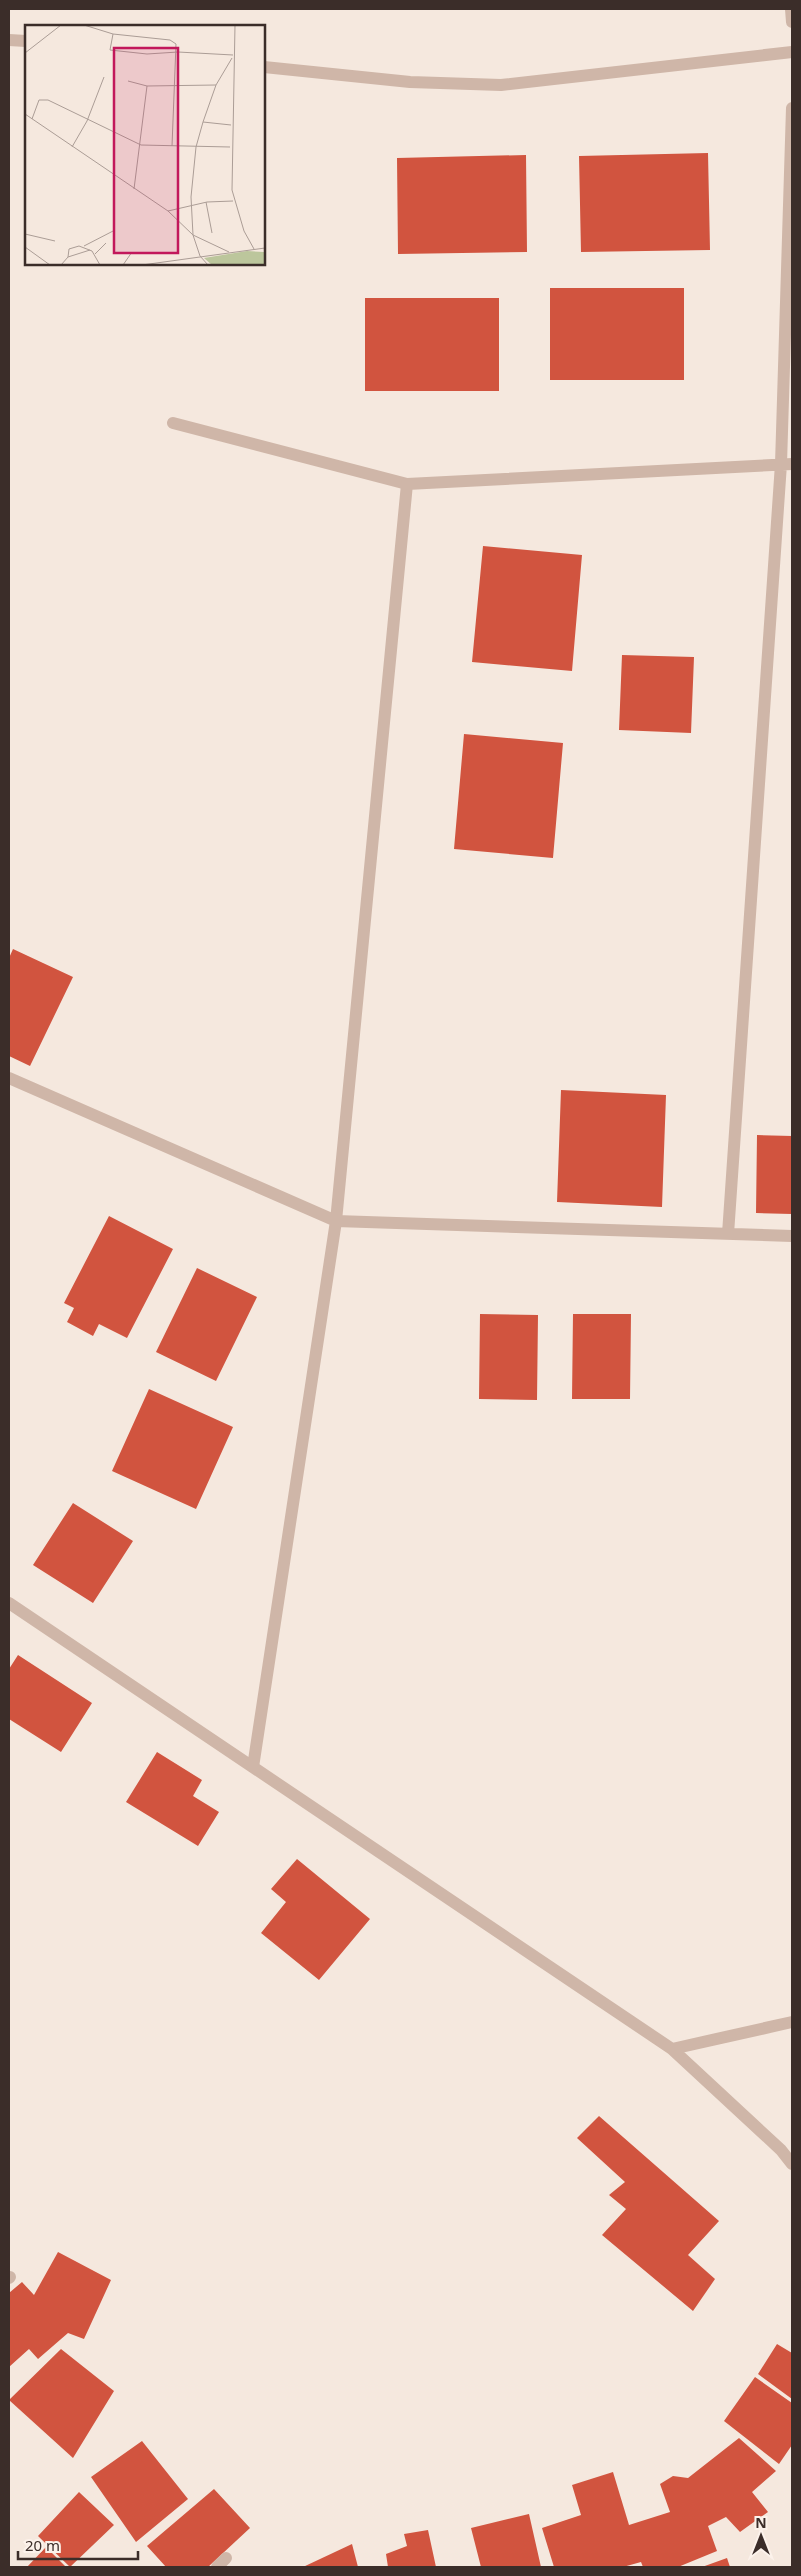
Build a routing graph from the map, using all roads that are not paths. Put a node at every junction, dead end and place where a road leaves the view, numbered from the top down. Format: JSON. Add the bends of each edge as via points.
{"nodes":[{"id":1,"x":792,"y":9,"type":"edge"},
{"id":2,"x":792,"y":22,"type":"edge"},
{"id":3,"x":9,"y":40,"type":"edge"},
{"id":4,"x":25,"y":42,"type":"edge"},
{"id":5,"x":792,"y":52,"type":"edge"},
{"id":6,"x":265,"y":67,"type":"edge"},
{"id":7,"x":792,"y":108,"type":"edge"},
{"id":8,"x":173,"y":423,"type":"dead end"},
{"id":9,"x":787,"y":464,"type":"edge"},
{"id":10,"x":407,"y":484,"type":"junction"},
{"id":11,"x":9,"y":1078,"type":"edge"},
{"id":12,"x":336,"y":1221,"type":"junction"},
{"id":13,"x":728,"y":1234,"type":"junction"},
{"id":14,"x":792,"y":1236,"type":"edge"},
{"id":15,"x":9,"y":1603,"type":"edge"},
{"id":16,"x":253,"y":1767,"type":"junction"},
{"id":17,"x":792,"y":2022,"type":"edge"},
{"id":18,"x":672,"y":2049,"type":"junction"},
{"id":19,"x":792,"y":2164,"type":"edge"}],
"edges":[{"from":1,"to":2,"type":"street"},
{"from":3,"to":4,"type":"street"},
{"from":5,"to":6,"type":"street","via":[[501,85],[410,82]]},
{"from":7,"to":9,"type":"street"},
{"from":8,"to":10,"type":"street"},
{"from":9,"to":10,"type":"street"},
{"from":9,"to":13,"type":"street"},
{"from":10,"to":12,"type":"street"},
{"from":11,"to":12,"type":"street"},
{"from":12,"to":13,"type":"street"},
{"from":12,"to":16,"type":"street"},
{"from":13,"to":14,"type":"street"},
{"from":15,"to":16,"type":"street"},
{"from":16,"to":18,"type":"street"},
{"from":17,"to":18,"type":"street"},
{"from":18,"to":19,"type":"street"}]}
